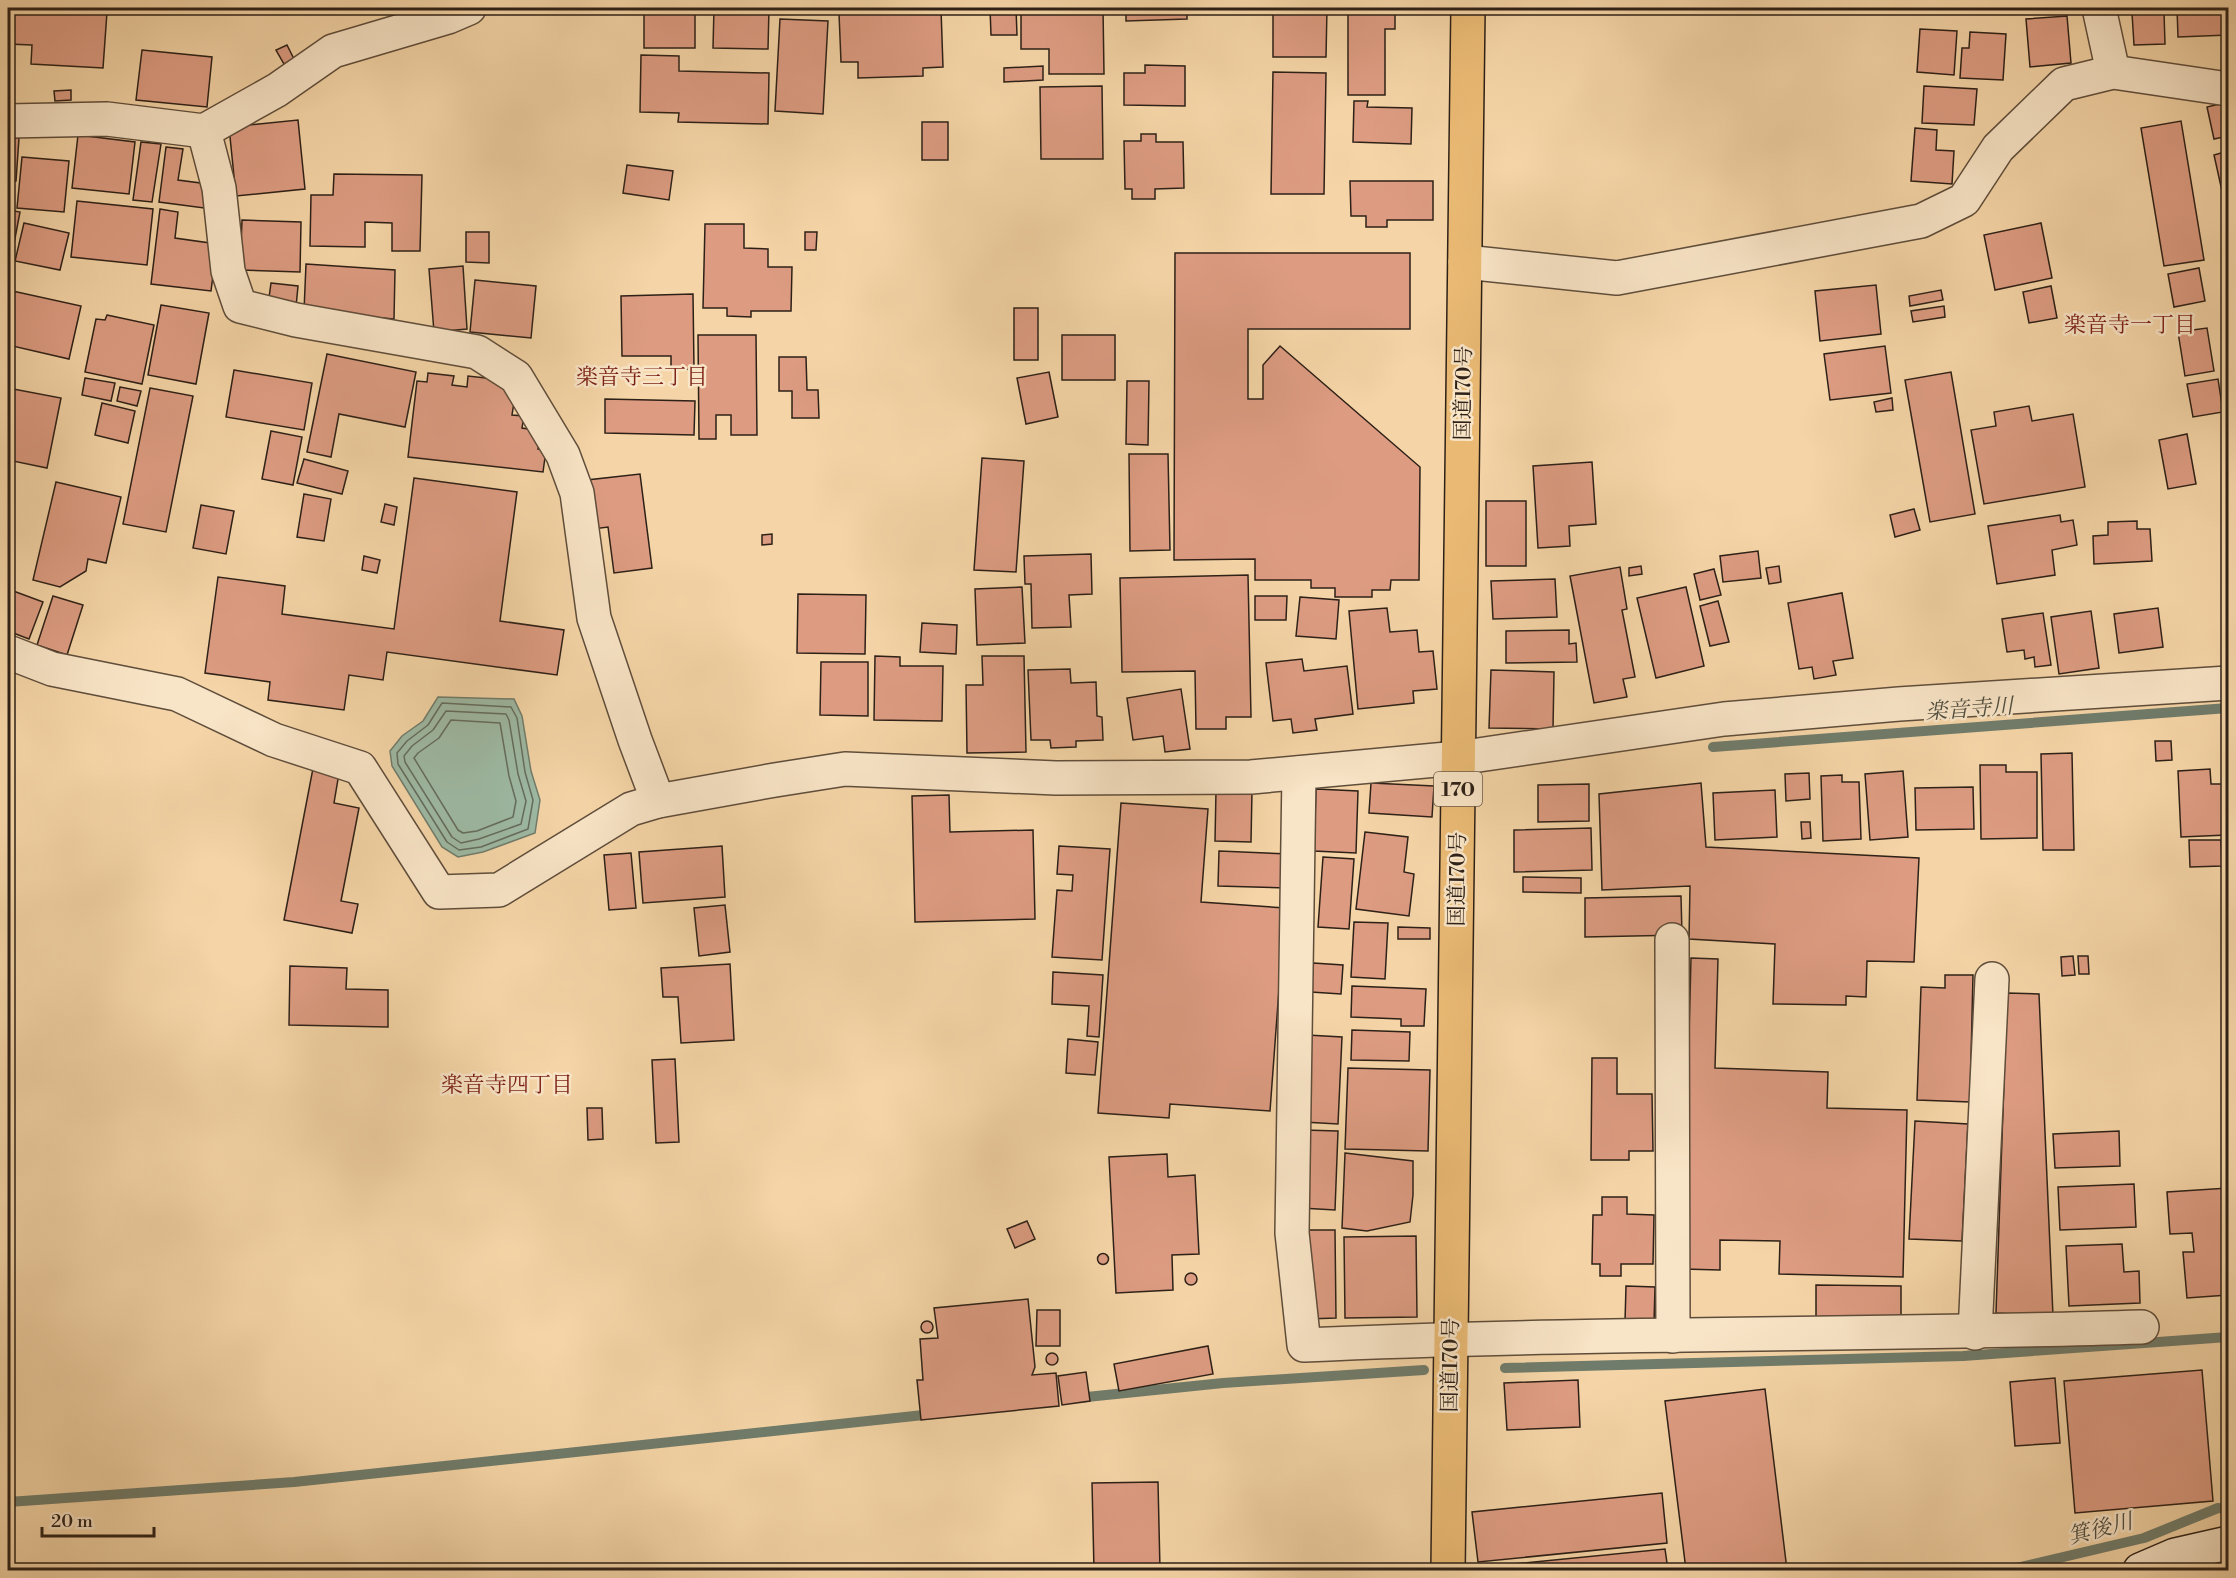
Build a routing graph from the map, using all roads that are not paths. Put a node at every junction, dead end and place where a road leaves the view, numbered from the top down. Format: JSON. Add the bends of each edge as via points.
{"nodes":[{"id":1,"x":468,"y":8,"type":"edge"},
{"id":2,"x":1468,"y":8,"type":"edge"},
{"id":3,"x":2099,"y":8,"type":"edge"},
{"id":4,"x":2113,"y":72,"type":"junction"},
{"id":5,"x":2229,"y":88,"type":"edge"},
{"id":6,"x":8,"y":121,"type":"edge"},
{"id":7,"x":204,"y":131,"type":"junction"},
{"id":8,"x":1465,"y":262,"type":"junction"},
{"id":9,"x":8,"y":652,"type":"edge"},
{"id":10,"x":2229,"y":683,"type":"edge"},
{"id":11,"x":1458,"y":758,"type":"junction"},
{"id":12,"x":1299,"y":773,"type":"junction"},
{"id":13,"x":658,"y":801,"type":"junction"},
{"id":14,"x":1672,"y":940,"type":"dead end"},
{"id":15,"x":1992,"y":979,"type":"dead end"},
{"id":16,"x":2142,"y":1327,"type":"dead end"},
{"id":17,"x":1975,"y":1333,"type":"junction"},
{"id":18,"x":1673,"y":1336,"type":"junction"},
{"id":19,"x":1450,"y":1338,"type":"junction"},
{"id":20,"x":2229,"y":1544,"type":"edge"},
{"id":21,"x":1448,"y":1570,"type":"edge"},
{"id":22,"x":2140,"y":1570,"type":"edge"}],
"edges":[{"from":1,"to":7,"type":"street","via":[[333,51],[277,90]]},
{"from":2,"to":8,"type":"highway","name":"国道170号","number":"170"},
{"from":3,"to":4,"type":"street"},
{"from":4,"to":5,"type":"street"},
{"from":4,"to":8,"type":"street","via":[[2064,84],[1998,148],[1964,200],[1921,221],[1617,278]]},
{"from":6,"to":7,"type":"street","via":[[107,119]]},
{"from":7,"to":13,"type":"street","via":[[219,188],[228,270],[240,306],[296,320],[477,352],[516,377],[563,455],[577,493],[594,618]]},
{"from":8,"to":11,"type":"highway","name":"国道170号","number":"170"},
{"from":9,"to":13,"type":"street","via":[[52,669],[177,694],[274,740],[360,768],[439,892],[499,890],[631,809]]},
{"from":10,"to":11,"type":"street","via":[[1724,719]]},
{"from":11,"to":12,"type":"street"},
{"from":11,"to":19,"type":"highway","name":"国道170号","number":"170"},
{"from":12,"to":13,"type":"street","via":[[1251,777],[1056,778],[845,769]]},
{"from":12,"to":19,"type":"street","via":[[1292,1233],[1304,1346]]},
{"from":14,"to":18,"type":"street"},
{"from":15,"to":17,"type":"street"},
{"from":16,"to":17,"type":"street"},
{"from":17,"to":18,"type":"street"},
{"from":18,"to":19,"type":"street"},
{"from":19,"to":21,"type":"highway","name":"国道170号","number":"170"},
{"from":20,"to":22,"type":"street","via":[[2175,1555]]}]}
